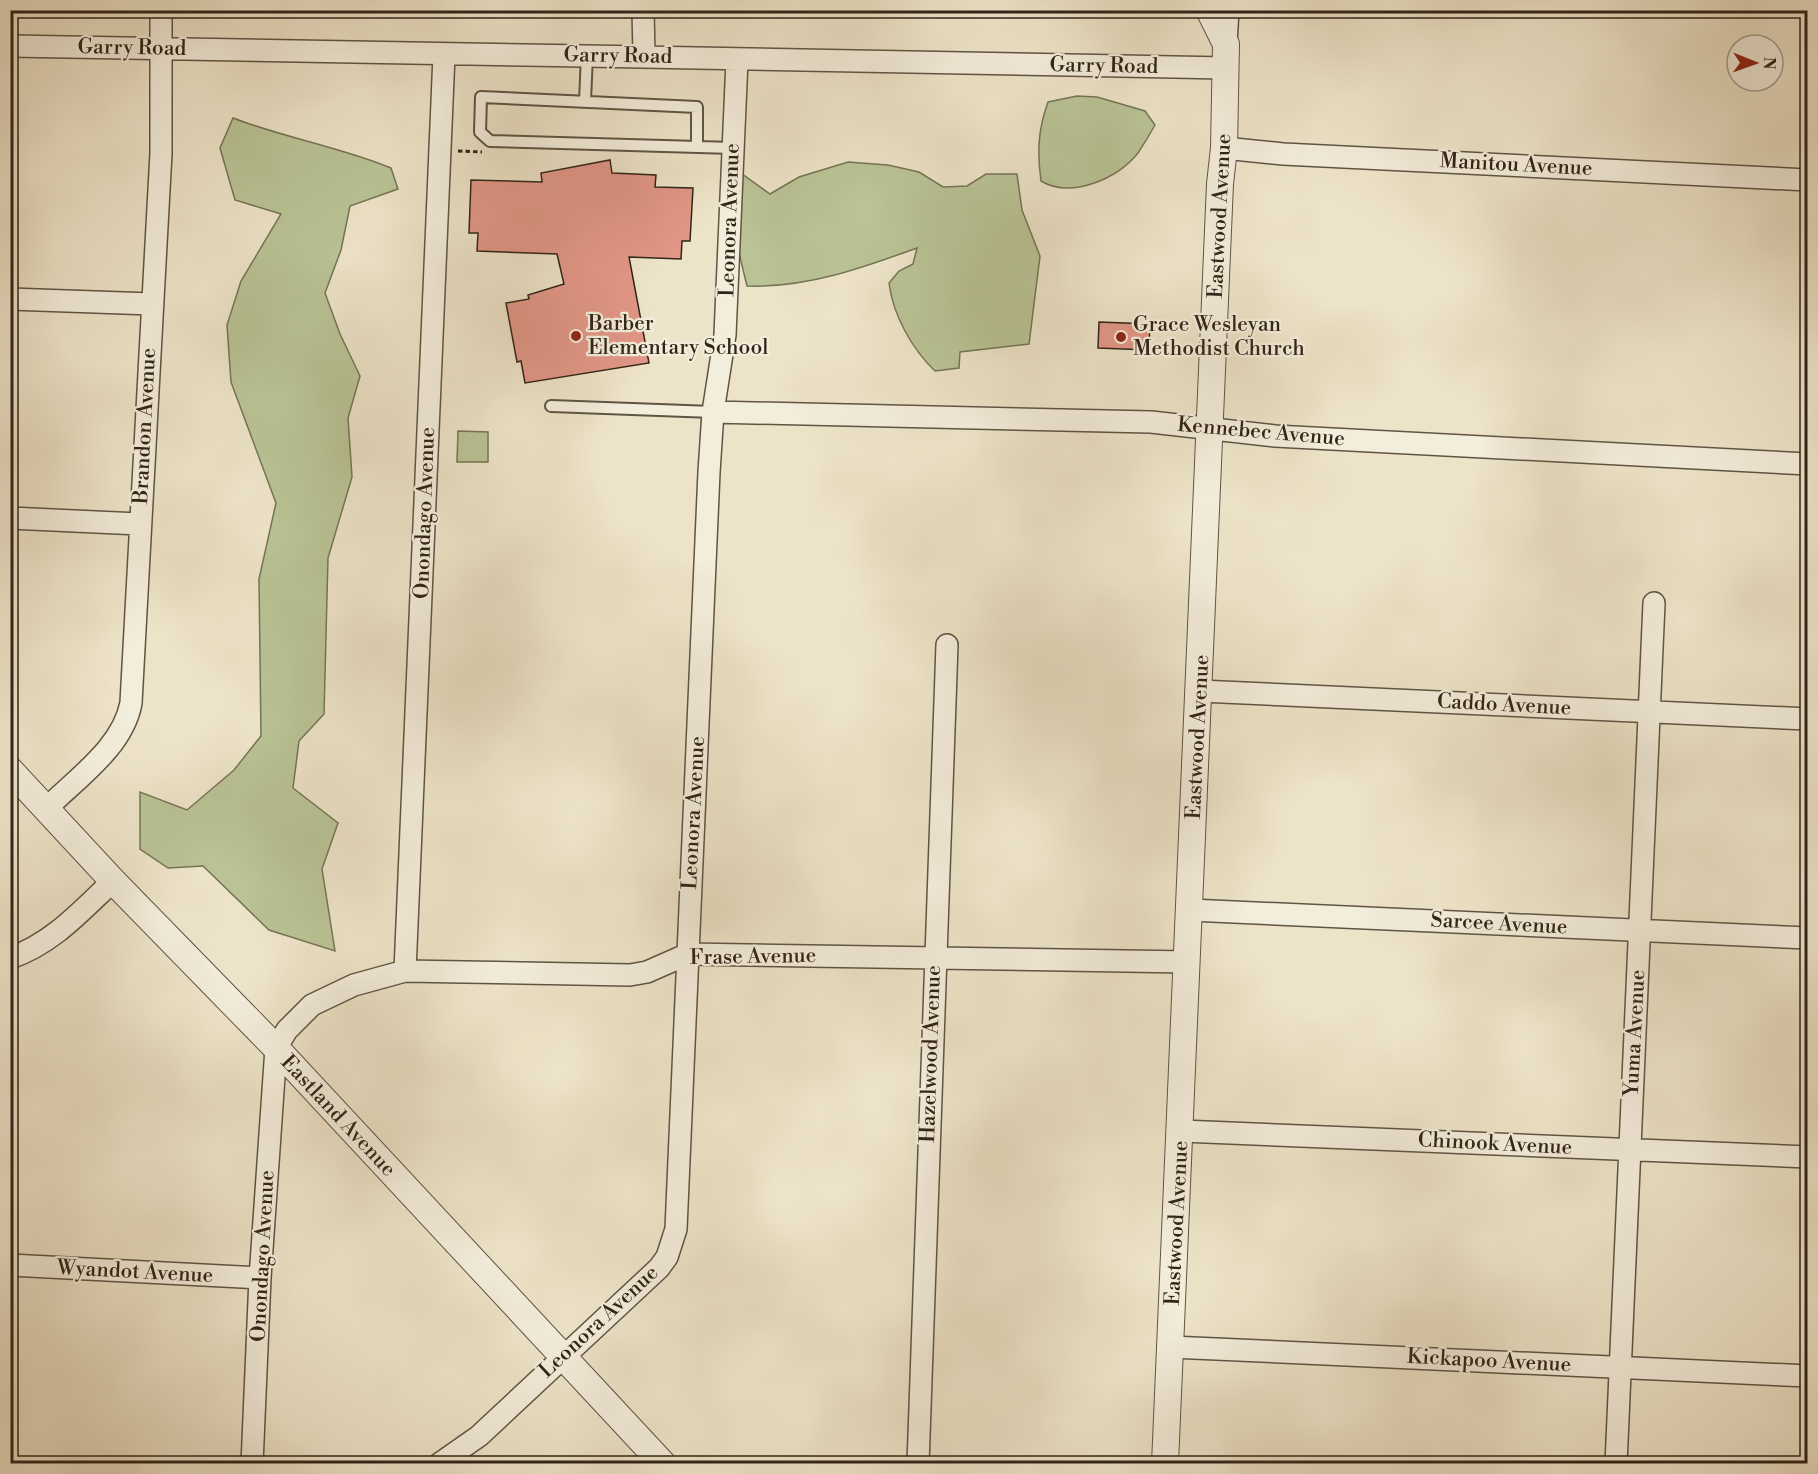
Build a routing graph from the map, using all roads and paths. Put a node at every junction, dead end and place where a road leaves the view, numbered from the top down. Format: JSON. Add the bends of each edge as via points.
{"nodes":[{"id":1,"x":161,"y":10,"type":"edge"},
{"id":2,"x":643,"y":10,"type":"edge"},
{"id":3,"x":1209,"y":10,"type":"edge"},
{"id":4,"x":1228,"y":10,"type":"edge"},
{"id":5,"x":10,"y":46,"type":"edge"},
{"id":6,"x":160,"y":49,"type":"junction"},
{"id":7,"x":444,"y":55,"type":"junction"},
{"id":8,"x":644,"y":55,"type":"junction"},
{"id":9,"x":587,"y":56,"type":"junction"},
{"id":10,"x":1226,"y":56,"type":"junction"},
{"id":11,"x":737,"y":60,"type":"junction"},
{"id":12,"x":585,"y":101,"type":"junction"},
{"id":13,"x":697,"y":146,"type":"junction"},
{"id":14,"x":733,"y":148,"type":"junction"},
{"id":15,"x":1224,"y":148,"type":"junction"},
{"id":16,"x":458,"y":151,"type":"dead end"},
{"id":17,"x":468,"y":152,"type":"dead end"},
{"id":18,"x":1808,"y":180,"type":"edge"},
{"id":19,"x":10,"y":299,"type":"edge"},
{"id":20,"x":152,"y":304,"type":"junction"},
{"id":21,"x":551,"y":406,"type":"dead end"},
{"id":22,"x":713,"y":412,"type":"junction"},
{"id":23,"x":1211,"y":429,"type":"junction"},
{"id":24,"x":1808,"y":464,"type":"edge"},
{"id":25,"x":10,"y":518,"type":"edge"},
{"id":26,"x":139,"y":524,"type":"junction"},
{"id":27,"x":1654,"y":603,"type":"dead end"},
{"id":28,"x":948,"y":645,"type":"dead end"},
{"id":29,"x":1200,"y":691,"type":"junction"},
{"id":30,"x":1649,"y":712,"type":"junction"},
{"id":31,"x":1808,"y":719,"type":"edge"},
{"id":32,"x":10,"y":770,"type":"edge"},
{"id":33,"x":47,"y":808,"type":"junction"},
{"id":34,"x":113,"y":881,"type":"junction"},
{"id":35,"x":1190,"y":910,"type":"junction"},
{"id":36,"x":1639,"y":931,"type":"junction"},
{"id":37,"x":1808,"y":938,"type":"edge"},
{"id":38,"x":688,"y":954,"type":"junction"},
{"id":39,"x":10,"y":958,"type":"edge"},
{"id":40,"x":934,"y":958,"type":"junction"},
{"id":41,"x":1188,"y":962,"type":"junction"},
{"id":42,"x":405,"y":971,"type":"junction"},
{"id":43,"x":276,"y":1048,"type":"junction"},
{"id":44,"x":1182,"y":1131,"type":"junction"},
{"id":45,"x":1630,"y":1149,"type":"junction"},
{"id":46,"x":1808,"y":1157,"type":"edge"},
{"id":47,"x":10,"y":1265,"type":"edge"},
{"id":48,"x":260,"y":1278,"type":"junction"},
{"id":49,"x":1171,"y":1347,"type":"junction"},
{"id":50,"x":562,"y":1356,"type":"junction"},
{"id":51,"x":1621,"y":1366,"type":"junction"},
{"id":52,"x":1808,"y":1376,"type":"edge"},
{"id":53,"x":252,"y":1464,"type":"edge"},
{"id":54,"x":439,"y":1464,"type":"edge"},
{"id":55,"x":663,"y":1464,"type":"edge"},
{"id":56,"x":918,"y":1464,"type":"edge"},
{"id":57,"x":1166,"y":1464,"type":"edge"},
{"id":58,"x":1616,"y":1464,"type":"edge"}],
"edges":[{"from":1,"to":6,"type":"street","name":"Brandon Avenue"},
{"from":2,"to":8,"type":"street"},
{"from":3,"to":10,"type":"street"},
{"from":4,"to":10,"type":"street","name":"Eastwood Avenue"},
{"from":5,"to":6,"type":"street","name":"Garry Road"},
{"from":6,"to":7,"type":"street","name":"Garry Road"},
{"from":6,"to":20,"type":"street","name":"Brandon Avenue","via":[[161,153]]},
{"from":7,"to":9,"type":"street","name":"Garry Road"},
{"from":7,"to":42,"type":"street","name":"Onondago Avenue"},
{"from":8,"to":9,"type":"street","name":"Garry Road"},
{"from":8,"to":11,"type":"street","name":"Garry Road"},
{"from":9,"to":12,"type":"lane"},
{"from":10,"to":11,"type":"street","name":"Garry Road"},
{"from":10,"to":15,"type":"street","name":"Eastwood Avenue"},
{"from":11,"to":14,"type":"street","name":"Leonora Avenue"},
{"from":12,"to":13,"type":"lane","via":[[697,107]]},
{"from":12,"to":13,"type":"lane","via":[[481,97],[480,132],[490,141]]},
{"from":13,"to":14,"type":"lane"},
{"from":14,"to":22,"type":"street","name":"Leonora Avenue","via":[[725,335]]},
{"from":15,"to":18,"type":"street","name":"Manitou Avenue"},
{"from":15,"to":23,"type":"street","name":"Eastwood Avenue"},
{"from":16,"to":17,"type":"path"},
{"from":19,"to":20,"type":"street"},
{"from":20,"to":26,"type":"street","name":"Brandon Avenue"},
{"from":21,"to":22,"type":"lane"},
{"from":22,"to":23,"type":"street","name":"Kennebec Avenue","via":[[1151,422]]},
{"from":22,"to":38,"type":"street","name":"Leonora Avenue"},
{"from":23,"to":24,"type":"street","name":"Kennebec Avenue","via":[[1275,436]]},
{"from":23,"to":29,"type":"street","name":"Eastwood Avenue"},
{"from":25,"to":26,"type":"street"},
{"from":26,"to":33,"type":"street","name":"Brandon Avenue","via":[[129,717],[112,744]]},
{"from":27,"to":30,"type":"street","name":"Yuma Avenue"},
{"from":28,"to":40,"type":"street","name":"Hazelwood Avenue"},
{"from":29,"to":30,"type":"street","name":"Caddo Avenue"},
{"from":29,"to":35,"type":"street","name":"Eastwood Avenue"},
{"from":30,"to":31,"type":"street","name":"Caddo Avenue"},
{"from":30,"to":36,"type":"street","name":"Yuma Avenue"},
{"from":32,"to":33,"type":"street","name":"Eastland Avenue"},
{"from":33,"to":34,"type":"street","name":"Eastland Avenue"},
{"from":34,"to":39,"type":"street","via":[[53,936]]},
{"from":34,"to":43,"type":"street","name":"Eastland Avenue"},
{"from":35,"to":36,"type":"street","name":"Sarcee Avenue"},
{"from":35,"to":41,"type":"street","name":"Eastwood Avenue"},
{"from":36,"to":37,"type":"street","name":"Sarcee Avenue"},
{"from":36,"to":45,"type":"street","name":"Yuma Avenue"},
{"from":38,"to":40,"type":"street","name":"Frase Avenue"},
{"from":38,"to":42,"type":"street","name":"Frase Avenue","via":[[630,975]]},
{"from":38,"to":50,"type":"street","name":"Leonora Avenue","via":[[673,1242],[659,1268]]},
{"from":40,"to":41,"type":"street","name":"Frase Avenue"},
{"from":40,"to":56,"type":"street","name":"Hazelwood Avenue"},
{"from":41,"to":44,"type":"street","name":"Eastwood Avenue"},
{"from":42,"to":43,"type":"street","name":"Frase Avenue","via":[[354,985],[312,1005],[287,1030]]},
{"from":43,"to":48,"type":"street","name":"Onondago Avenue"},
{"from":43,"to":50,"type":"street","name":"Eastland Avenue"},
{"from":44,"to":45,"type":"street","name":"Chinook Avenue"},
{"from":44,"to":49,"type":"street","name":"Eastwood Avenue"},
{"from":45,"to":46,"type":"street","name":"Chinook Avenue"},
{"from":45,"to":51,"type":"street","name":"Yuma Avenue"},
{"from":47,"to":48,"type":"street","name":"Wyandot Avenue"},
{"from":48,"to":53,"type":"street","name":"Onondago Avenue"},
{"from":49,"to":51,"type":"street","name":"Kickapoo Avenue"},
{"from":49,"to":57,"type":"street","name":"Eastwood Avenue"},
{"from":50,"to":54,"type":"street","name":"Leonora Avenue","via":[[479,1436]]},
{"from":50,"to":55,"type":"street","name":"Eastland Avenue"},
{"from":51,"to":52,"type":"street","name":"Kickapoo Avenue"},
{"from":51,"to":58,"type":"street","name":"Yuma Avenue"}]}
